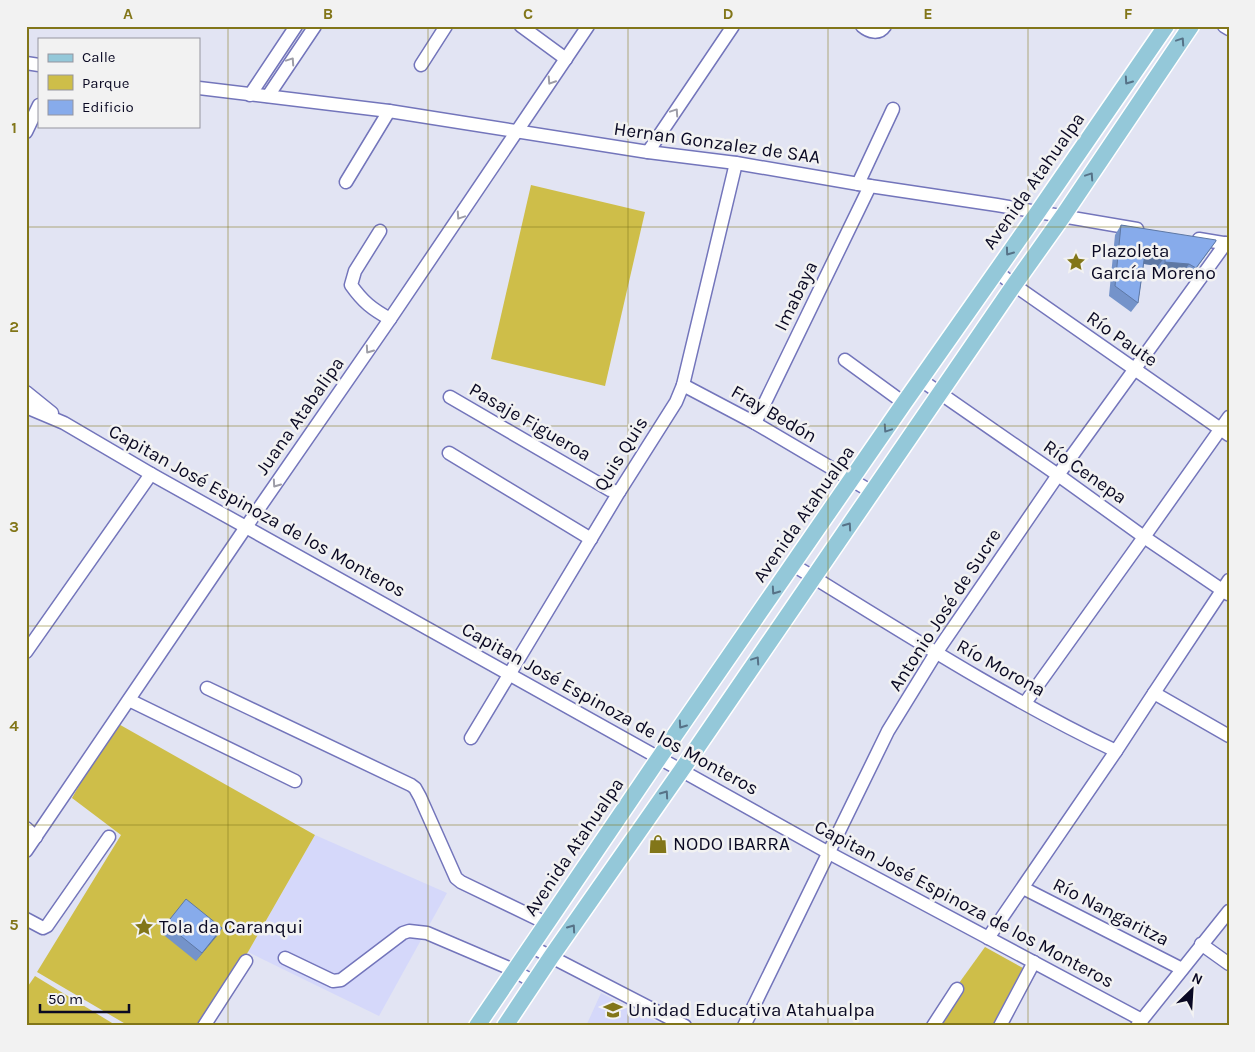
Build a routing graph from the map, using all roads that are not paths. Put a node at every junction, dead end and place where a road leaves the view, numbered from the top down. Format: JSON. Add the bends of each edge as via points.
{"nodes":[{"id":1,"x":296,"y":26,"type":"edge"},
{"id":2,"x":315,"y":26,"type":"edge"},
{"id":3,"x":446,"y":26,"type":"edge"},
{"id":4,"x":588,"y":26,"type":"edge"},
{"id":5,"x":733,"y":26,"type":"edge"},
{"id":6,"x":862,"y":26,"type":"edge"},
{"id":7,"x":1166,"y":26,"type":"edge"},
{"id":8,"x":1191,"y":26,"type":"edge"},
{"id":9,"x":1224,"y":26,"type":"edge"},
{"id":10,"x":525,"y":28,"type":"edge"},
{"id":11,"x":884,"y":28,"type":"edge"},
{"id":12,"x":1229,"y":29,"type":"edge"},
{"id":13,"x":566,"y":59,"type":"junction"},
{"id":14,"x":421,"y":65,"type":"dead end"},
{"id":15,"x":200,"y":88,"type":"edge"},
{"id":16,"x":250,"y":95,"type":"junction"},
{"id":17,"x":268,"y":96,"type":"junction"},
{"id":18,"x":38,"y":107,"type":"edge"},
{"id":19,"x":893,"y":108,"type":"dead end"},
{"id":20,"x":389,"y":110,"type":"junction"},
{"id":21,"x":26,"y":132,"type":"edge"},
{"id":22,"x":518,"y":132,"type":"junction"},
{"id":23,"x":648,"y":152,"type":"junction"},
{"id":24,"x":736,"y":163,"type":"junction"},
{"id":25,"x":346,"y":182,"type":"dead end"},
{"id":26,"x":864,"y":185,"type":"junction"},
{"id":27,"x":1038,"y":212,"type":"junction"},
{"id":28,"x":1063,"y":216,"type":"junction"},
{"id":29,"x":380,"y":231,"type":"dead end"},
{"id":30,"x":1149,"y":231,"type":"edge"},
{"id":31,"x":1187,"y":237,"type":"edge"},
{"id":32,"x":1227,"y":243,"type":"edge"},
{"id":33,"x":996,"y":271,"type":"junction"},
{"id":34,"x":1014,"y":285,"type":"junction"},
{"id":35,"x":390,"y":319,"type":"junction"},
{"id":36,"x":844,"y":360,"type":"dead end"},
{"id":37,"x":1134,"y":370,"type":"junction"},
{"id":38,"x":921,"y":380,"type":"junction"},
{"id":39,"x":683,"y":385,"type":"junction"},
{"id":40,"x":26,"y":392,"type":"edge"},
{"id":41,"x":940,"y":393,"type":"junction"},
{"id":42,"x":450,"y":397,"type":"dead end"},
{"id":43,"x":904,"y":403,"type":"junction"},
{"id":44,"x":26,"y":407,"type":"edge"},
{"id":45,"x":1229,"y":417,"type":"edge"},
{"id":46,"x":64,"y":423,"type":"junction"},
{"id":47,"x":755,"y":423,"type":"junction"},
{"id":48,"x":1225,"y":432,"type":"edge"},
{"id":49,"x":449,"y":453,"type":"dead end"},
{"id":50,"x":150,"y":474,"type":"junction"},
{"id":51,"x":1058,"y":475,"type":"junction"},
{"id":52,"x":851,"y":480,"type":"junction"},
{"id":53,"x":619,"y":492,"type":"junction"},
{"id":54,"x":872,"y":492,"type":"junction"},
{"id":55,"x":246,"y":527,"type":"junction"},
{"id":56,"x":1144,"y":537,"type":"junction"},
{"id":57,"x":591,"y":538,"type":"junction"},
{"id":58,"x":793,"y":565,"type":"junction"},
{"id":59,"x":813,"y":577,"type":"junction"},
{"id":60,"x":1227,"y":588,"type":"edge"},
{"id":61,"x":26,"y":652,"type":"edge"},
{"id":62,"x":936,"y":653,"type":"junction"},
{"id":63,"x":510,"y":675,"type":"junction"},
{"id":64,"x":207,"y":688,"type":"dead end"},
{"id":65,"x":1154,"y":692,"type":"junction"},
{"id":66,"x":129,"y":700,"type":"junction"},
{"id":67,"x":1025,"y":703,"type":"junction"},
{"id":68,"x":1229,"y":736,"type":"edge"},
{"id":69,"x":471,"y":738,"type":"dead end"},
{"id":70,"x":1116,"y":751,"type":"junction"},
{"id":71,"x":659,"y":758,"type":"junction"},
{"id":72,"x":681,"y":771,"type":"junction"},
{"id":73,"x":295,"y":781,"type":"dead end"},
{"id":74,"x":26,"y":828,"type":"edge"},
{"id":75,"x":36,"y":837,"type":"junction"},
{"id":76,"x":110,"y":837,"type":"dead end"},
{"id":77,"x":26,"y":851,"type":"edge"},
{"id":78,"x":829,"y":853,"type":"junction"},
{"id":79,"x":1022,"y":888,"type":"junction"},
{"id":80,"x":1229,"y":911,"type":"edge"},
{"id":81,"x":26,"y":919,"type":"edge"},
{"id":82,"x":546,"y":923,"type":"junction"},
{"id":83,"x":988,"y":938,"type":"junction"},
{"id":84,"x":1202,"y":944,"type":"junction"},
{"id":85,"x":530,"y":946,"type":"junction"},
{"id":86,"x":551,"y":957,"type":"junction"},
{"id":87,"x":285,"y":958,"type":"dead end"},
{"id":88,"x":246,"y":961,"type":"dead end"},
{"id":89,"x":1034,"y":962,"type":"junction"},
{"id":90,"x":1229,"y":964,"type":"edge"},
{"id":91,"x":1182,"y":969,"type":"junction"},
{"id":92,"x":515,"y":971,"type":"junction"},
{"id":93,"x":534,"y":982,"type":"junction"},
{"id":94,"x":957,"y":990,"type":"dead end"},
{"id":95,"x":1139,"y":1023,"type":"edge"},
{"id":96,"x":204,"y":1026,"type":"edge"},
{"id":97,"x":477,"y":1026,"type":"edge"},
{"id":98,"x":505,"y":1026,"type":"edge"},
{"id":99,"x":685,"y":1026,"type":"edge"},
{"id":100,"x":744,"y":1026,"type":"edge"},
{"id":101,"x":933,"y":1026,"type":"edge"},
{"id":102,"x":1000,"y":1026,"type":"edge"}],
"edges":[{"from":1,"to":16,"type":"street"},
{"from":17,"to":2,"type":"street","one_way":true},
{"from":3,"to":14,"type":"street"},
{"from":4,"to":13,"type":"street","name":"Juana Atabalipa"},
{"from":23,"to":5,"type":"street","one_way":true},
{"from":6,"to":11,"type":"street","via":[[877,32]]},
{"from":7,"to":27,"type":"main road","name":"Avenida Atahualpa","one_way":true},
{"from":28,"to":8,"type":"main road","one_way":true},
{"from":9,"to":12,"type":"street"},
{"from":10,"to":13,"type":"street"},
{"from":13,"to":22,"type":"street","name":"Juana Atabalipa","one_way":true},
{"from":15,"to":16,"type":"street","name":"Hernan Gonzalez de SAA"},
{"from":16,"to":17,"type":"street","name":"Hernan Gonzalez de SAA"},
{"from":17,"to":20,"type":"street","name":"Hernan Gonzalez de SAA"},
{"from":18,"to":21,"type":"street"},
{"from":19,"to":26,"type":"street","name":"Imabaya"},
{"from":20,"to":22,"type":"street","name":"Hernan Gonzalez de SAA"},
{"from":20,"to":25,"type":"street"},
{"from":22,"to":23,"type":"street","name":"Hernan Gonzalez de SAA"},
{"from":22,"to":35,"type":"street","name":"Juana Atabalipa","one_way":true},
{"from":23,"to":24,"type":"street","name":"Hernan Gonzalez de SAA"},
{"from":24,"to":26,"type":"street","name":"Hernan Gonzalez de SAA"},
{"from":24,"to":39,"type":"street","name":"Quis Quis"},
{"from":26,"to":27,"type":"street","name":"Hernan Gonzalez de SAA"},
{"from":26,"to":47,"type":"street","name":"Imabaya"},
{"from":27,"to":28,"type":"street","name":"Hernan Gonzalez de SAA"},
{"from":27,"to":33,"type":"main road","name":"Avenida Atahualpa","one_way":true},
{"from":28,"to":30,"type":"street","name":"Hernan Gonzalez de SAA"},
{"from":28,"to":34,"type":"main road"},
{"from":29,"to":35,"type":"street","via":[[355,271],[351,285],[377,312]]},
{"from":31,"to":32,"type":"street"},
{"from":32,"to":37,"type":"street","name":"Antonio José de Sucre"},
{"from":33,"to":34,"type":"street","name":"Río Paute"},
{"from":33,"to":38,"type":"main road","name":"Avenida Atahualpa"},
{"from":34,"to":37,"type":"street","name":"Río Paute"},
{"from":34,"to":41,"type":"main road"},
{"from":35,"to":55,"type":"street","name":"Juana Atabalipa","one_way":true},
{"from":36,"to":43,"type":"street"},
{"from":37,"to":48,"type":"street","name":"Río Paute"},
{"from":37,"to":51,"type":"street","name":"Antonio José de Sucre"},
{"from":38,"to":41,"type":"street","name":"Río Cenepa"},
{"from":38,"to":43,"type":"main road","name":"Avenida Atahualpa"},
{"from":39,"to":47,"type":"street","name":"Fray Bedón"},
{"from":39,"to":53,"type":"street","name":"Quis Quis","via":[[676,402]]},
{"from":40,"to":46,"type":"street","name":"Capitan José Espinoza de los Monteros"},
{"from":41,"to":51,"type":"street","name":"Río Cenepa"},
{"from":41,"to":54,"type":"main road"},
{"from":42,"to":53,"type":"street","name":"Pasaje Figueroa","via":[[610,490]]},
{"from":43,"to":52,"type":"main road","name":"Avenida Atahualpa","one_way":true},
{"from":44,"to":46,"type":"street","name":"Capitan José Espinoza de los Monteros"},
{"from":45,"to":48,"type":"street"},
{"from":46,"to":50,"type":"street","name":"Capitan José Espinoza de los Monteros"},
{"from":47,"to":52,"type":"street","name":"Fray Bedón"},
{"from":48,"to":56,"type":"street"},
{"from":49,"to":57,"type":"street"},
{"from":50,"to":55,"type":"street","name":"Capitan José Espinoza de los Monteros"},
{"from":50,"to":61,"type":"street"},
{"from":51,"to":56,"type":"street","name":"Río Cenepa"},
{"from":51,"to":62,"type":"street","name":"Antonio José de Sucre"},
{"from":52,"to":54,"type":"street","name":"Fray Bedón"},
{"from":52,"to":58,"type":"main road","name":"Avenida Atahualpa"},
{"from":53,"to":57,"type":"street","name":"Quis Quis"},
{"from":59,"to":54,"type":"main road","one_way":true},
{"from":55,"to":63,"type":"street","name":"Capitan José Espinoza de los Monteros"},
{"from":55,"to":66,"type":"street","name":"Juana Atabalipa"},
{"from":56,"to":60,"type":"street","name":"Río Cenepa"},
{"from":56,"to":67,"type":"street"},
{"from":57,"to":63,"type":"street","name":"Quis Quis"},
{"from":58,"to":59,"type":"street","name":"Río Morona"},
{"from":58,"to":71,"type":"main road","name":"Avenida Atahualpa","one_way":true},
{"from":59,"to":62,"type":"street","name":"Río Morona"},
{"from":72,"to":59,"type":"main road","one_way":true},
{"from":60,"to":65,"type":"street"},
{"from":62,"to":67,"type":"street","name":"Río Morona"},
{"from":62,"to":78,"type":"street","name":"Antonio José de Sucre","via":[[888,731]]},
{"from":63,"to":69,"type":"street","name":"Quis Quis"},
{"from":63,"to":71,"type":"street","name":"Capitan José Espinoza de los Monteros"},
{"from":64,"to":82,"type":"street","via":[[411,785],[420,797],[456,878]]},
{"from":65,"to":68,"type":"street"},
{"from":65,"to":70,"type":"street"},
{"from":66,"to":73,"type":"street"},
{"from":66,"to":75,"type":"street","name":"Juana Atabalipa"},
{"from":67,"to":70,"type":"street","name":"Río Morona"},
{"from":70,"to":79,"type":"street"},
{"from":71,"to":72,"type":"street","name":"Capitan José Espinoza de los Monteros"},
{"from":71,"to":82,"type":"main road","name":"Avenida Atahualpa"},
{"from":72,"to":78,"type":"street","name":"Capitan José Espinoza de los Monteros"},
{"from":86,"to":72,"type":"main road","one_way":true},
{"from":74,"to":75,"type":"street"},
{"from":75,"to":77,"type":"street","name":"Juana Atabalipa"},
{"from":76,"to":81,"type":"street","via":[[47,926],[42,928]]},
{"from":78,"to":83,"type":"street","name":"Capitan José Espinoza de los Monteros"},
{"from":78,"to":100,"type":"street","name":"Antonio José de Sucre"},
{"from":79,"to":83,"type":"street"},
{"from":79,"to":91,"type":"street","name":"Río Nangaritza"},
{"from":80,"to":84,"type":"street"},
{"from":82,"to":85,"type":"main road","name":"Avenida Atahualpa"},
{"from":83,"to":89,"type":"street","name":"Capitan José Espinoza de los Monteros"},
{"from":84,"to":90,"type":"street"},
{"from":84,"to":91,"type":"street"},
{"from":85,"to":86,"type":"street"},
{"from":85,"to":92,"type":"main road","name":"Avenida Atahualpa"},
{"from":86,"to":93,"type":"main road"},
{"from":86,"to":99,"type":"street"},
{"from":87,"to":92,"type":"street","via":[[332,981],[341,980],[410,931],[427,933]]},
{"from":88,"to":96,"type":"street"},
{"from":89,"to":95,"type":"street","name":"Capitan José Espinoza de los Monteros"},
{"from":89,"to":102,"type":"street"},
{"from":91,"to":95,"type":"street"},
{"from":92,"to":93,"type":"street"},
{"from":92,"to":97,"type":"main road","name":"Avenida Atahualpa"},
{"from":93,"to":98,"type":"main road"},
{"from":94,"to":101,"type":"street"}]}
